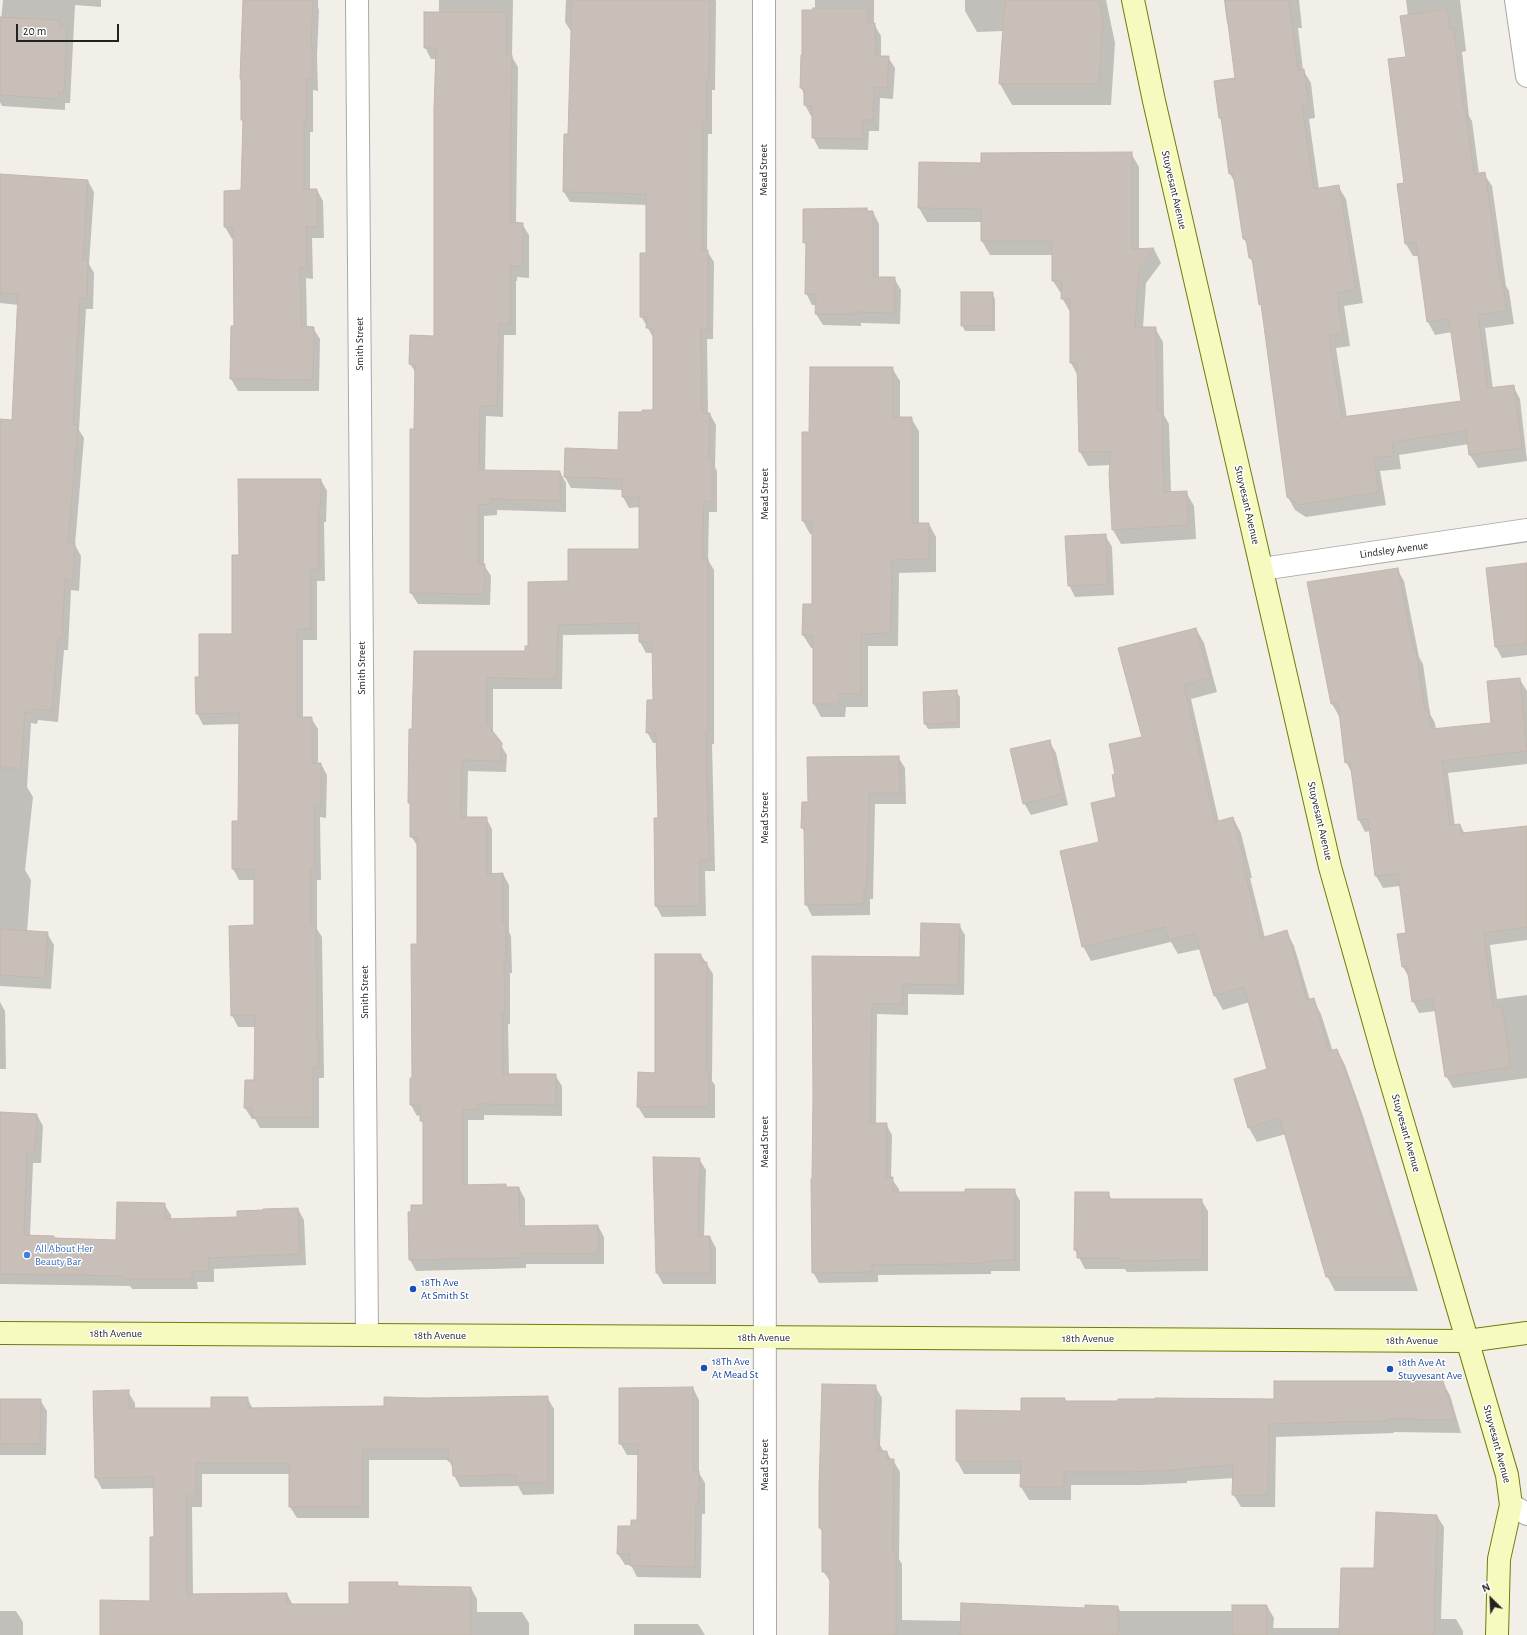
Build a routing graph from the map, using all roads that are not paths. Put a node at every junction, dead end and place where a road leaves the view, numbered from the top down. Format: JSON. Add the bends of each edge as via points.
{"nodes":[{"id":1,"x":357,"y":0,"type":"edge"},
{"id":2,"x":764,"y":0,"type":"edge"},
{"id":3,"x":1133,"y":0,"type":"edge"},
{"id":4,"x":1516,"y":0,"type":"edge"},
{"id":5,"x":1527,"y":76,"type":"edge"},
{"id":6,"x":1527,"y":530,"type":"edge"},
{"id":7,"x":1262,"y":569,"type":"junction"},
{"id":8,"x":0,"y":1333,"type":"edge"},
{"id":9,"x":1527,"y":1333,"type":"edge"},
{"id":10,"x":367,"y":1335,"type":"junction"},
{"id":11,"x":766,"y":1338,"type":"junction"},
{"id":12,"x":1467,"y":1341,"type":"junction"},
{"id":13,"x":1519,"y":1510,"type":"edge"},
{"id":14,"x":764,"y":1635,"type":"edge"},
{"id":15,"x":1497,"y":1635,"type":"edge"}],
"edges":[{"from":1,"to":10,"type":"street","name":"Smith Street"},
{"from":2,"to":11,"type":"street","name":"Mead Street"},
{"from":3,"to":7,"type":"main road","name":"Stuyvesant Avenue"},
{"from":4,"to":5,"type":"street"},
{"from":6,"to":7,"type":"street","name":"Lindsley Avenue"},
{"from":7,"to":12,"type":"main road","name":"Stuyvesant Avenue","via":[[1330,867]]},
{"from":8,"to":10,"type":"main road","name":"18th Avenue"},
{"from":9,"to":12,"type":"main road","name":"18th Avenue"},
{"from":10,"to":11,"type":"main road","name":"18th Avenue"},
{"from":11,"to":12,"type":"main road","name":"18th Avenue"},
{"from":11,"to":14,"type":"street","name":"Mead Street"},
{"from":12,"to":13,"type":"main road","name":"Stuyvesant Avenue"},
{"from":13,"to":15,"type":"main road","name":"Stuyvesant Avenue","via":[[1499,1559]]}]}
